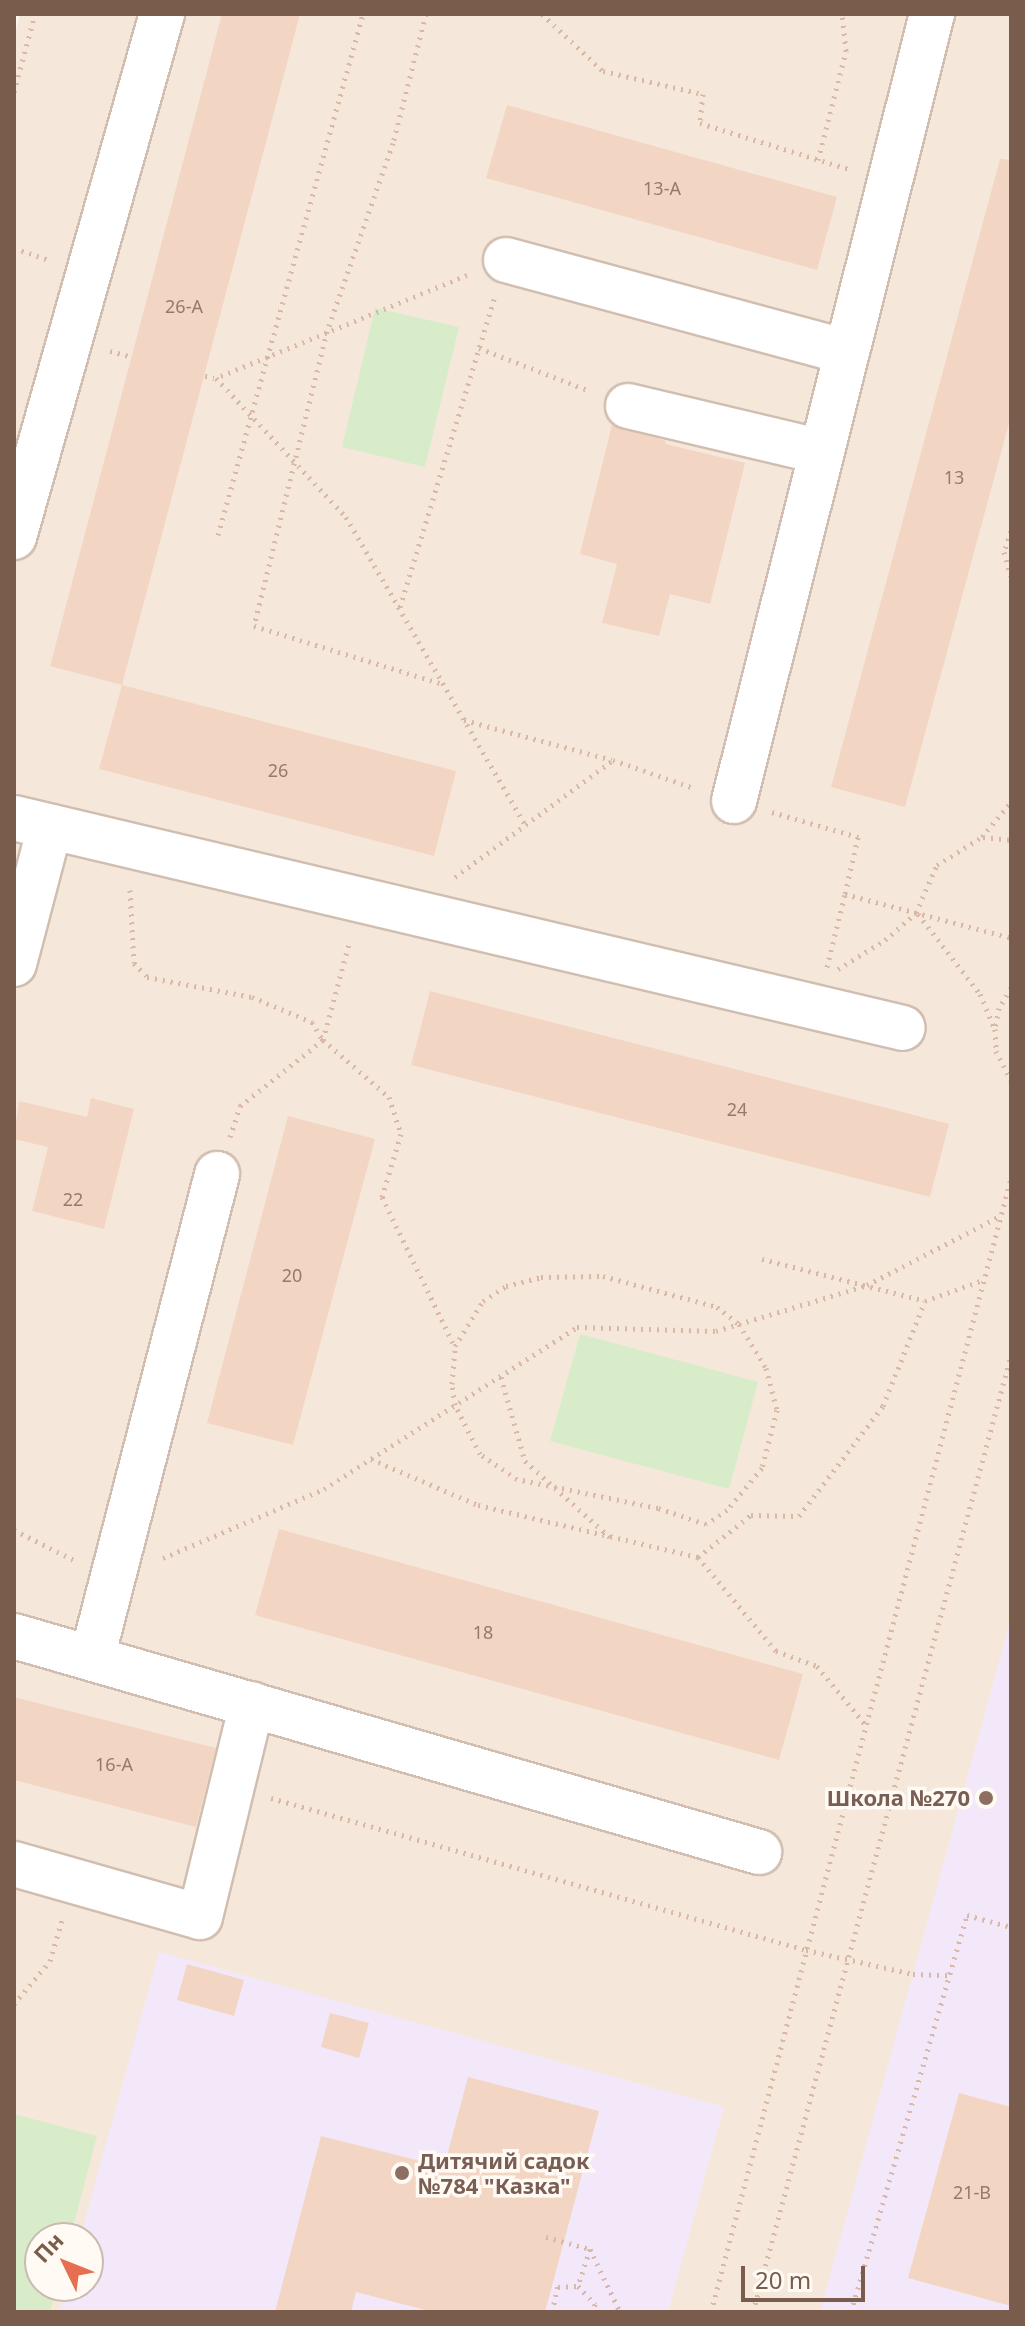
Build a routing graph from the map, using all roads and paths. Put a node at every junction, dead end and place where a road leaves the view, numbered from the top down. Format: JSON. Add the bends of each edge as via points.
{"nodes":[{"id":1,"x":35,"y":14,"type":"edge"},
{"id":2,"x":162,"y":14,"type":"edge"},
{"id":3,"x":363,"y":14,"type":"edge"},
{"id":4,"x":426,"y":14,"type":"edge"},
{"id":5,"x":542,"y":14,"type":"edge"},
{"id":6,"x":842,"y":14,"type":"edge"},
{"id":7,"x":932,"y":14,"type":"edge"},
{"id":8,"x":14,"y":92,"type":"edge"},
{"id":9,"x":818,"y":160,"type":"junction"},
{"id":10,"x":890,"y":182,"type":"junction"},
{"id":11,"x":506,"y":260,"type":"junction"},
{"id":12,"x":327,"y":331,"type":"junction"},
{"id":13,"x":479,"y":348,"type":"junction"},
{"id":14,"x":847,"y":352,"type":"junction"},
{"id":15,"x":266,"y":357,"type":"junction"},
{"id":16,"x":205,"y":376,"type":"dead end"},
{"id":17,"x":214,"y":378,"type":"dead end"},
{"id":18,"x":628,"y":406,"type":"joint"},
{"id":19,"x":251,"y":416,"type":"junction"},
{"id":20,"x":822,"y":452,"type":"junction"},
{"id":21,"x":295,"y":463,"type":"junction"},
{"id":22,"x":1011,"y":531,"type":"edge"},
{"id":23,"x":218,"y":535,"type":"dead end"},
{"id":24,"x":14,"y":537,"type":"edge"},
{"id":25,"x":1011,"y":576,"type":"edge"},
{"id":26,"x":399,"y":608,"type":"junction"},
{"id":27,"x":444,"y":685,"type":"junction"},
{"id":28,"x":464,"y":720,"type":"junction"},
{"id":29,"x":613,"y":760,"type":"junction"},
{"id":30,"x":734,"y":801,"type":"junction"},
{"id":31,"x":1011,"y":802,"type":"edge"},
{"id":32,"x":32,"y":822,"type":"edge"},
{"id":33,"x":526,"y":826,"type":"junction"},
{"id":34,"x":982,"y":837,"type":"junction"},
{"id":35,"x":1011,"y":840,"type":"edge"},
{"id":36,"x":127,"y":845,"type":"junction"},
{"id":37,"x":845,"y":894,"type":"junction"},
{"id":38,"x":361,"y":900,"type":"junction"},
{"id":39,"x":410,"y":911,"type":"junction"},
{"id":40,"x":916,"y":913,"type":"junction"},
{"id":41,"x":1011,"y":938,"type":"edge"},
{"id":42,"x":14,"y":964,"type":"edge"},
{"id":43,"x":1011,"y":988,"type":"edge"},
{"id":44,"x":903,"y":1028,"type":"dead end"},
{"id":45,"x":995,"y":1029,"type":"junction"},
{"id":46,"x":323,"y":1040,"type":"junction"},
{"id":47,"x":1011,"y":1081,"type":"edge"},
{"id":48,"x":217,"y":1174,"type":"joint"},
{"id":49,"x":1011,"y":1178,"type":"edge"},
{"id":50,"x":1001,"y":1215,"type":"junction"},
{"id":51,"x":762,"y":1259,"type":"dead end"},
{"id":52,"x":984,"y":1279,"type":"junction"},
{"id":53,"x":867,"y":1285,"type":"junction"},
{"id":54,"x":925,"y":1301,"type":"junction"},
{"id":55,"x":739,"y":1324,"type":"junction"},
{"id":56,"x":455,"y":1346,"type":"junction"},
{"id":57,"x":1011,"y":1355,"type":"edge"},
{"id":58,"x":501,"y":1377,"type":"junction"},
{"id":59,"x":455,"y":1405,"type":"junction"},
{"id":60,"x":371,"y":1459,"type":"junction"},
{"id":61,"x":554,"y":1486,"type":"junction"},
{"id":62,"x":14,"y":1530,"type":"edge"},
{"id":63,"x":612,"y":1539,"type":"junction"},
{"id":64,"x":698,"y":1557,"type":"junction"},
{"id":65,"x":113,"y":1579,"type":"junction"},
{"id":66,"x":14,"y":1636,"type":"edge"},
{"id":67,"x":92,"y":1658,"type":"junction"},
{"id":68,"x":252,"y":1704,"type":"junction"},
{"id":69,"x":866,"y":1725,"type":"junction"},
{"id":70,"x":232,"y":1787,"type":"junction"},
{"id":71,"x":759,"y":1852,"type":"dead end"},
{"id":72,"x":14,"y":1864,"type":"edge"},
{"id":73,"x":73,"y":1881,"type":"junction"},
{"id":74,"x":1011,"y":1927,"type":"edge"},
{"id":75,"x":806,"y":1950,"type":"junction"},
{"id":76,"x":848,"y":1960,"type":"junction"},
{"id":77,"x":949,"y":1975,"type":"junction"},
{"id":78,"x":14,"y":2004,"type":"edge"},
{"id":79,"x":546,"y":2237,"type":"dead end"},
{"id":80,"x":590,"y":2249,"type":"junction"},
{"id":81,"x":578,"y":2286,"type":"junction"},
{"id":82,"x":552,"y":2312,"type":"edge"},
{"id":83,"x":593,"y":2312,"type":"edge"},
{"id":84,"x":620,"y":2312,"type":"edge"},
{"id":85,"x":711,"y":2312,"type":"edge"},
{"id":86,"x":753,"y":2312,"type":"edge"},
{"id":87,"x":851,"y":2312,"type":"edge"}],
"edges":[{"from":1,"to":8,"type":"path"},
{"from":2,"to":24,"type":"lane"},
{"from":3,"to":15,"type":"path"},
{"from":4,"to":12,"type":"path","via":[[393,143]]},
{"from":5,"to":9,"type":"path","via":[[603,71],[703,94],[700,123]]},
{"from":6,"to":9,"type":"path","via":[[846,51]]},
{"from":7,"to":10,"type":"lane"},
{"from":9,"to":10,"type":"path"},
{"from":10,"to":14,"type":"lane"},
{"from":11,"to":12,"type":"path"},
{"from":11,"to":13,"type":"path"},
{"from":11,"to":14,"type":"lane"},
{"from":12,"to":15,"type":"path"},
{"from":12,"to":21,"type":"path"},
{"from":13,"to":18,"type":"path"},
{"from":13,"to":26,"type":"path"},
{"from":14,"to":20,"type":"lane"},
{"from":15,"to":19,"type":"path"},
{"from":15,"to":19,"type":"path","via":[[216,378]]},
{"from":16,"to":17,"type":"path"},
{"from":18,"to":20,"type":"lane"},
{"from":19,"to":21,"type":"path"},
{"from":19,"to":23,"type":"path"},
{"from":20,"to":30,"type":"lane"},
{"from":21,"to":26,"type":"path","via":[[346,517]]},
{"from":21,"to":27,"type":"path","via":[[254,626]]},
{"from":22,"to":25,"type":"path","via":[[1004,552]]},
{"from":26,"to":27,"type":"path"},
{"from":27,"to":28,"type":"path"},
{"from":28,"to":29,"type":"path"},
{"from":28,"to":33,"type":"path"},
{"from":29,"to":30,"type":"path"},
{"from":29,"to":33,"type":"path"},
{"from":30,"to":37,"type":"path","via":[[858,837]]},
{"from":31,"to":34,"type":"path"},
{"from":32,"to":36,"type":"lane"},
{"from":32,"to":42,"type":"lane"},
{"from":33,"to":39,"type":"path"},
{"from":34,"to":35,"type":"path"},
{"from":34,"to":40,"type":"path","via":[[937,865]]},
{"from":36,"to":38,"type":"lane"},
{"from":36,"to":46,"type":"path","via":[[134,963],[147,977],[252,997],[312,1022]]},
{"from":37,"to":40,"type":"path"},
{"from":37,"to":40,"type":"path","via":[[824,979]]},
{"from":38,"to":39,"type":"lane"},
{"from":38,"to":46,"type":"path"},
{"from":39,"to":44,"type":"lane"},
{"from":40,"to":41,"type":"path"},
{"from":40,"to":45,"type":"path","via":[[980,994]]},
{"from":43,"to":45,"type":"path"},
{"from":45,"to":47,"type":"path","via":[[996,1051]]},
{"from":46,"to":48,"type":"path","via":[[240,1106]]},
{"from":46,"to":56,"type":"path","via":[[389,1097],[401,1134],[382,1197]]},
{"from":48,"to":65,"type":"lane"},
{"from":49,"to":50,"type":"path"},
{"from":50,"to":52,"type":"path"},
{"from":50,"to":53,"type":"path"},
{"from":51,"to":53,"type":"path"},
{"from":52,"to":54,"type":"path"},
{"from":52,"to":69,"type":"path"},
{"from":53,"to":54,"type":"path"},
{"from":53,"to":55,"type":"path"},
{"from":54,"to":64,"type":"path","via":[[883,1406],[799,1516],[751,1515]]},
{"from":55,"to":56,"type":"path","via":[[717,1307],[603,1276],[541,1277],[506,1286],[483,1301]]},
{"from":55,"to":58,"type":"path","via":[[716,1331],[577,1327]]},
{"from":55,"to":61,"type":"path","via":[[766,1368],[777,1410],[762,1468],[727,1510],[706,1524]]},
{"from":56,"to":59,"type":"path"},
{"from":57,"to":76,"type":"path"},
{"from":58,"to":59,"type":"path"},
{"from":58,"to":61,"type":"path","via":[[525,1461]]},
{"from":59,"to":60,"type":"path"},
{"from":59,"to":61,"type":"path","via":[[480,1454],[517,1479]]},
{"from":60,"to":63,"type":"path","via":[[478,1505]]},
{"from":60,"to":65,"type":"path","via":[[324,1489]]},
{"from":61,"to":63,"type":"path"},
{"from":62,"to":65,"type":"path"},
{"from":63,"to":64,"type":"path"},
{"from":64,"to":69,"type":"path","via":[[776,1651],[817,1666]]},
{"from":65,"to":67,"type":"lane"},
{"from":66,"to":67,"type":"lane"},
{"from":67,"to":68,"type":"lane"},
{"from":68,"to":70,"type":"lane"},
{"from":68,"to":71,"type":"lane"},
{"from":69,"to":75,"type":"path"},
{"from":70,"to":73,"type":"lane","via":[[200,1917]]},
{"from":70,"to":75,"type":"path"},
{"from":72,"to":73,"type":"lane"},
{"from":73,"to":78,"type":"path","via":[[50,1961]]},
{"from":74,"to":77,"type":"path","via":[[967,1915]]},
{"from":75,"to":76,"type":"path"},
{"from":75,"to":85,"type":"path"},
{"from":76,"to":77,"type":"path","via":[[913,1974]]},
{"from":76,"to":86,"type":"path"},
{"from":77,"to":87,"type":"path"},
{"from":79,"to":80,"type":"path"},
{"from":80,"to":81,"type":"path"},
{"from":80,"to":84,"type":"path"},
{"from":81,"to":82,"type":"path","via":[[558,2287]]},
{"from":81,"to":83,"type":"path","via":[[595,2304]]}]}
